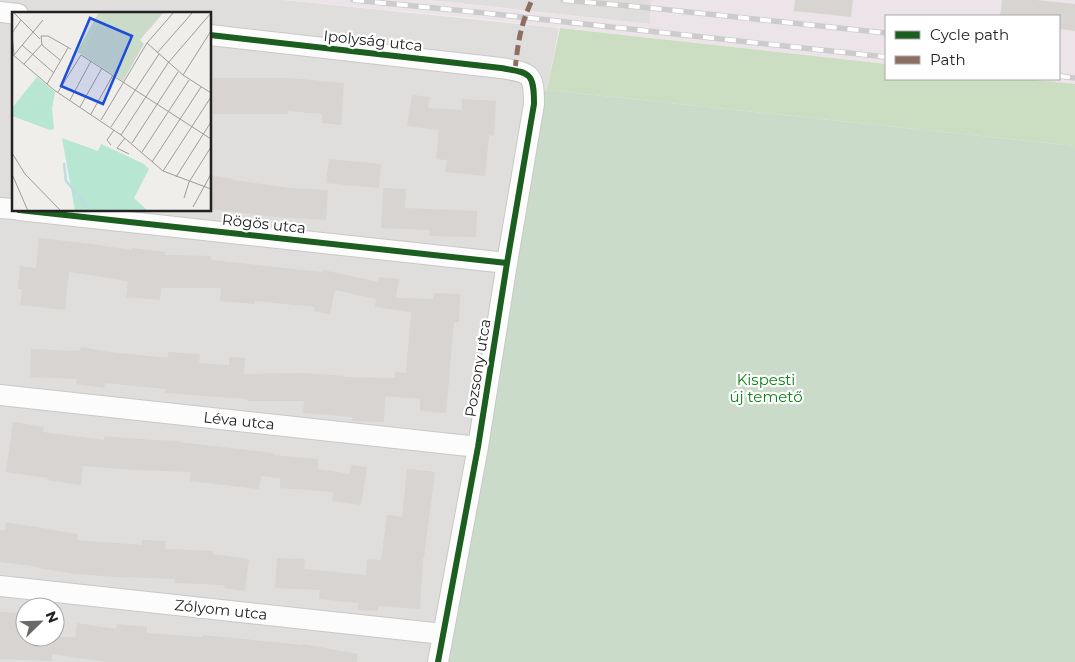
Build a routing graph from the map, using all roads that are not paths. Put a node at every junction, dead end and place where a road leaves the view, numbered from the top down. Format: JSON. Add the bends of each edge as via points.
{"nodes":[{"id":1,"x":211,"y":35,"type":"edge"},
{"id":2,"x":531,"y":78,"type":"joint"},
{"id":3,"x":28,"y":211,"type":"edge"},
{"id":4,"x":506,"y":263,"type":"junction"},
{"id":5,"x":0,"y":395,"type":"edge"},
{"id":6,"x":478,"y":447,"type":"junction"},
{"id":7,"x":0,"y":586,"type":"edge"},
{"id":8,"x":443,"y":634,"type":"junction"},
{"id":9,"x":438,"y":662,"type":"edge"}],
"edges":[{"from":1,"to":2,"type":"street","name":"Ipolyság utca","via":[[501,68],[524,72]]},
{"from":2,"to":4,"type":"street","name":"Pozsony utca","via":[[534,104]]},
{"from":3,"to":4,"type":"street","name":"Rögös utca"},
{"from":4,"to":6,"type":"street","name":"Pozsony utca"},
{"from":5,"to":6,"type":"street","name":"Léva utca"},
{"from":6,"to":8,"type":"street","name":"Pozsony utca"},
{"from":7,"to":8,"type":"street","name":"Zólyom utca"},
{"from":8,"to":9,"type":"street","name":"Pozsony utca"}]}
